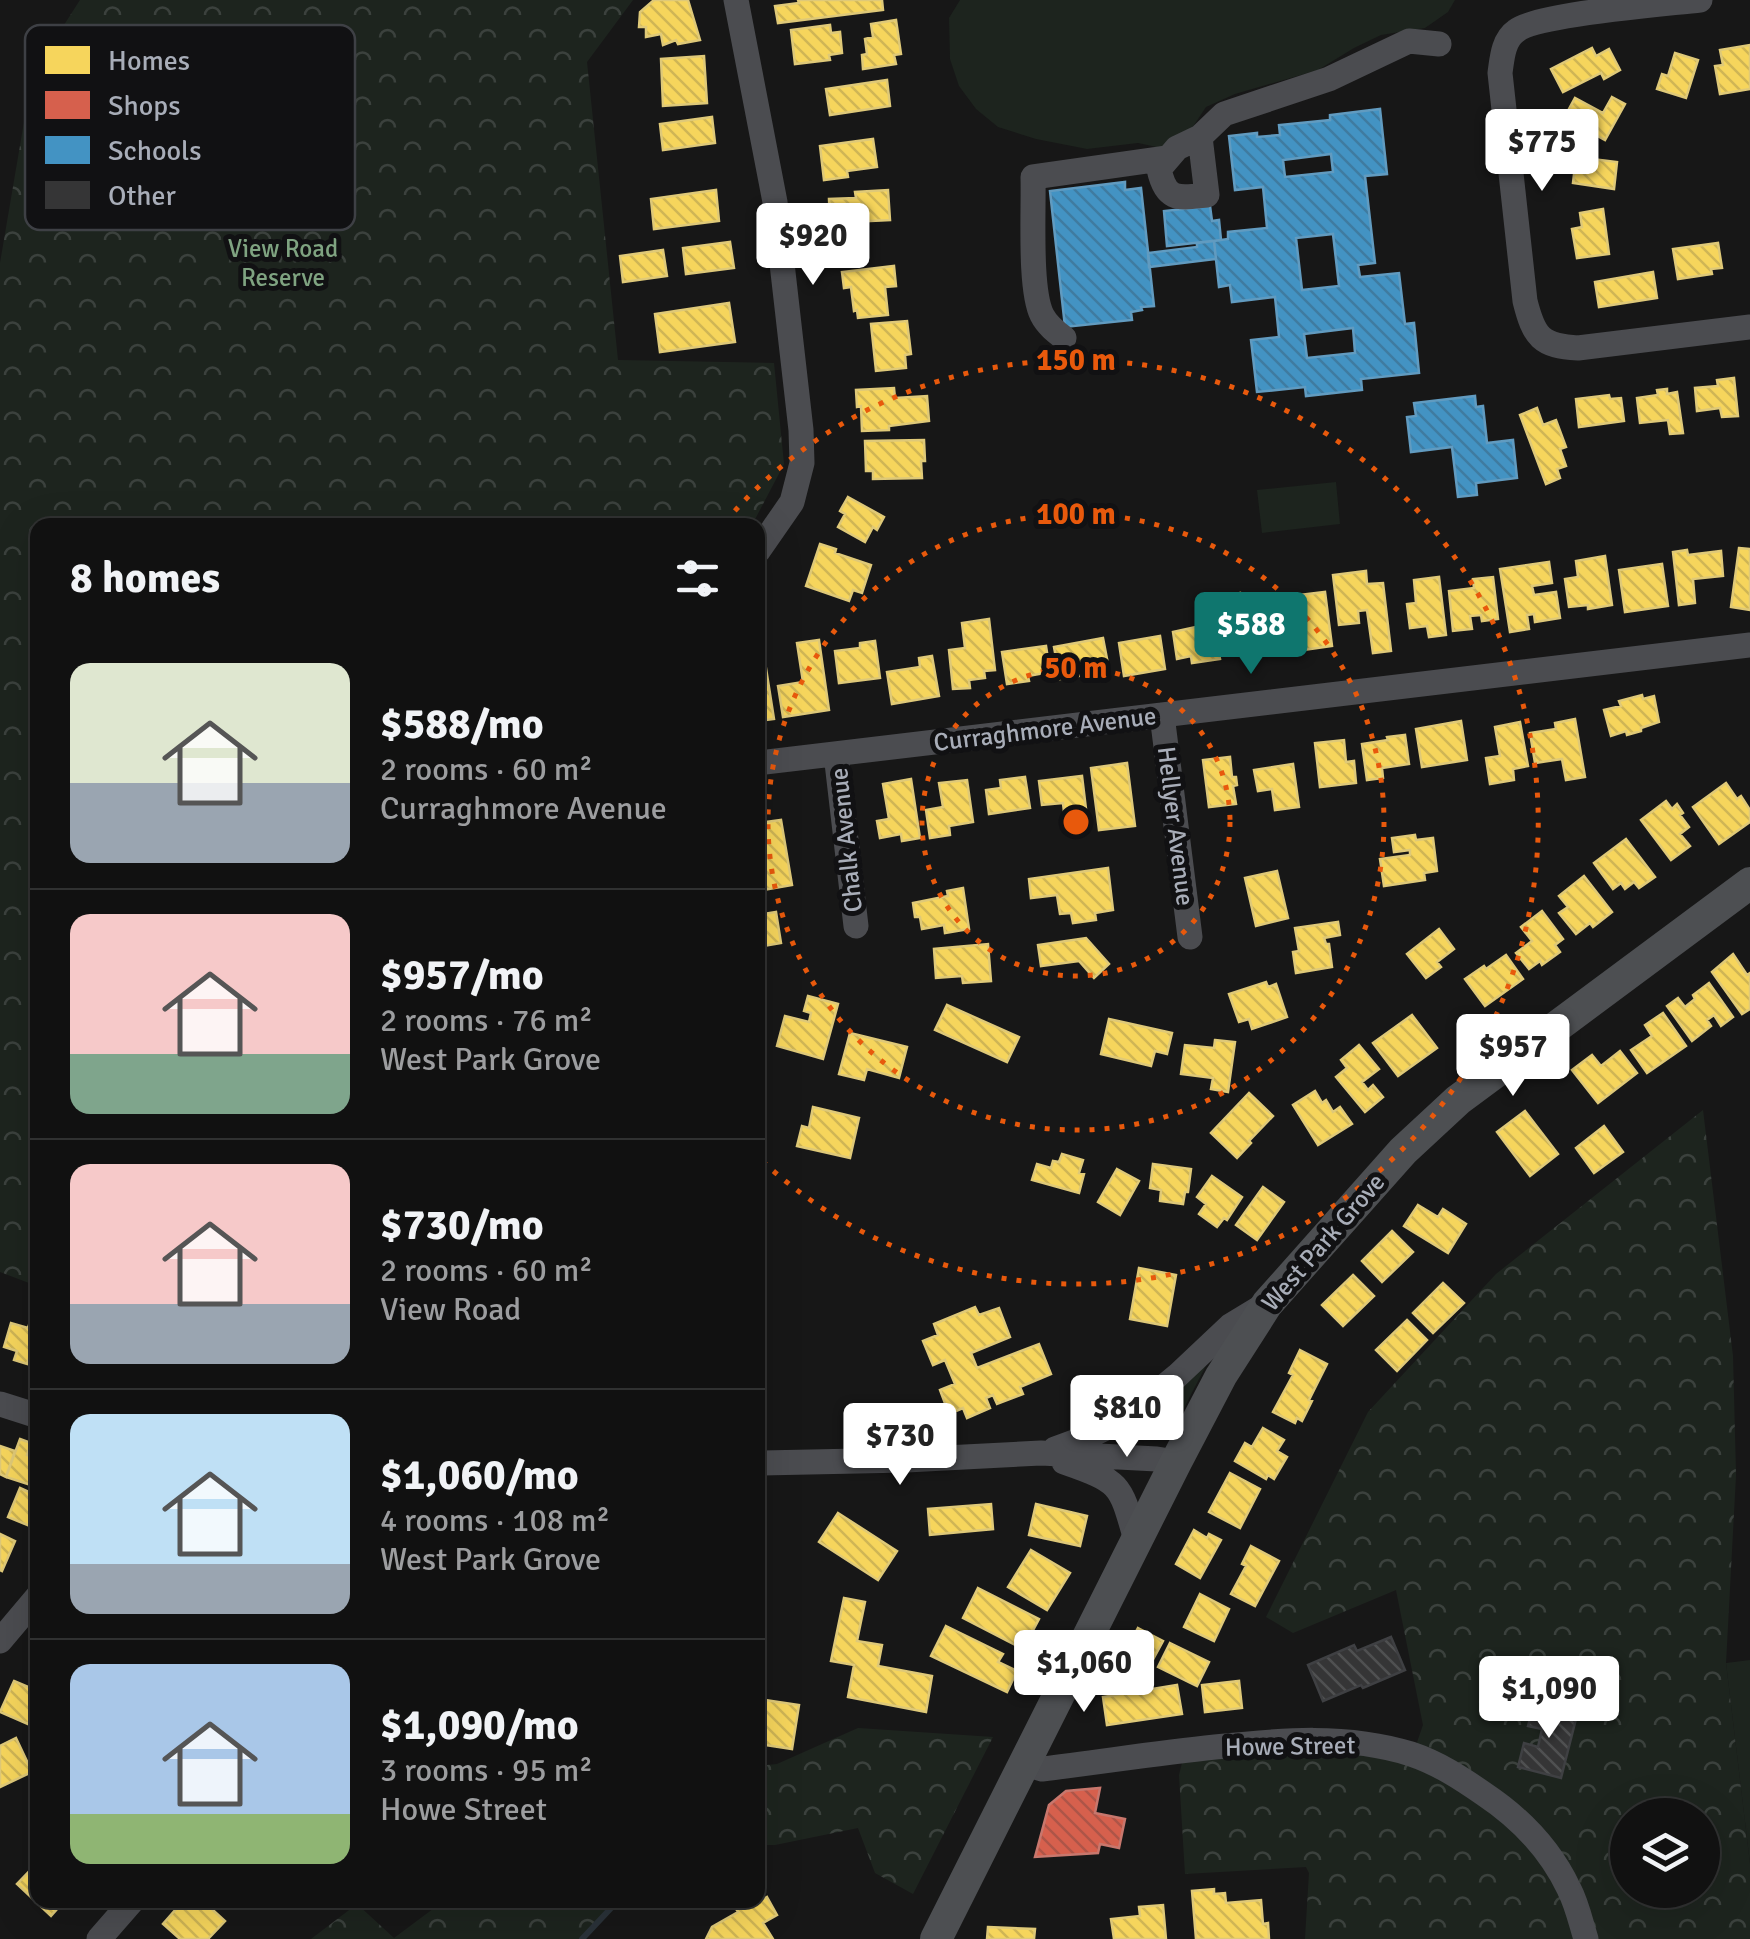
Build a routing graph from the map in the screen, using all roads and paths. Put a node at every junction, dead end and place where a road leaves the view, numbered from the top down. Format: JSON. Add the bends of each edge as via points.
{"nodes":[{"id":1,"x":736,"y":0,"type":"edge"},
{"id":2,"x":1700,"y":0,"type":"edge"},
{"id":3,"x":1439,"y":44,"type":"dead end"},
{"id":4,"x":1200,"y":137,"type":"junction"},
{"id":5,"x":1167,"y":158,"type":"junction"},
{"id":6,"x":1750,"y":327,"type":"edge"},
{"id":7,"x":1064,"y":338,"type":"dead end"},
{"id":8,"x":765,"y":541,"type":"edge"},
{"id":9,"x":1750,"y":645,"type":"edge"},
{"id":10,"x":1162,"y":716,"type":"junction"},
{"id":11,"x":836,"y":754,"type":"junction"},
{"id":12,"x":765,"y":762,"type":"edge"},
{"id":13,"x":1750,"y":883,"type":"edge"},
{"id":14,"x":856,"y":926,"type":"dead end"},
{"id":15,"x":1190,"y":936,"type":"dead end"},
{"id":16,"x":1267,"y":1304,"type":"junction"},
{"id":17,"x":0,"y":1404,"type":"edge"},
{"id":18,"x":30,"y":1413,"type":"edge"},
{"id":19,"x":1041,"y":1453,"type":"junction"},
{"id":20,"x":765,"y":1462,"type":"edge"},
{"id":21,"x":1176,"y":1462,"type":"junction"},
{"id":22,"x":1136,"y":1540,"type":"junction"},
{"id":23,"x":30,"y":1605,"type":"edge"},
{"id":24,"x":0,"y":1641,"type":"edge"},
{"id":25,"x":1024,"y":1764,"type":"junction"},
{"id":26,"x":125,"y":1908,"type":"edge"},
{"id":27,"x":99,"y":1939,"type":"edge"},
{"id":28,"x":936,"y":1939,"type":"edge"},
{"id":29,"x":1586,"y":1939,"type":"edge"}],
"edges":[{"from":1,"to":8,"type":"street","via":[[774,202],[801,430],[802,463],[792,502]]},
{"from":2,"to":6,"type":"street","via":[[1542,20],[1515,31],[1502,52],[1525,301],[1539,338],[1557,346]]},
{"from":3,"to":4,"type":"street","via":[[1409,41],[1329,78],[1224,114]]},
{"from":4,"to":5,"type":"street"},
{"from":4,"to":5,"type":"street","via":[[1207,195],[1179,198],[1168,192],[1159,170]]},
{"from":5,"to":7,"type":"street","via":[[1033,177],[1036,296],[1043,316]]},
{"from":9,"to":10,"type":"street","name":"Curraghmore Avenue"},
{"from":10,"to":11,"type":"street","name":"Curraghmore Avenue"},
{"from":10,"to":15,"type":"street","name":"Hellyer Avenue"},
{"from":11,"to":12,"type":"street","name":"Curraghmore Avenue"},
{"from":11,"to":14,"type":"street","name":"Chalk Avenue"},
{"from":13,"to":16,"type":"main road","name":"West Park Grove","via":[[1458,1100]]},
{"from":16,"to":19,"type":"street","via":[[1230,1326],[1125,1419]]},
{"from":16,"to":21,"type":"main road","name":"West Park Grove"},
{"from":17,"to":18,"type":"street"},
{"from":19,"to":20,"type":"street"},
{"from":19,"to":21,"type":"street"},
{"from":19,"to":22,"type":"street","via":[[1119,1487]]},
{"from":21,"to":22,"type":"main road","name":"West Park Grove"},
{"from":22,"to":25,"type":"main road","name":"West Park Grove"},
{"from":23,"to":24,"type":"street"},
{"from":25,"to":28,"type":"main road","name":"West Park Grove"},
{"from":25,"to":29,"type":"street","name":"Howe Street","via":[[1042,1769],[1279,1741],[1368,1744],[1412,1754],[1512,1813],[1570,1889]]},
{"from":26,"to":27,"type":"street"}]}
